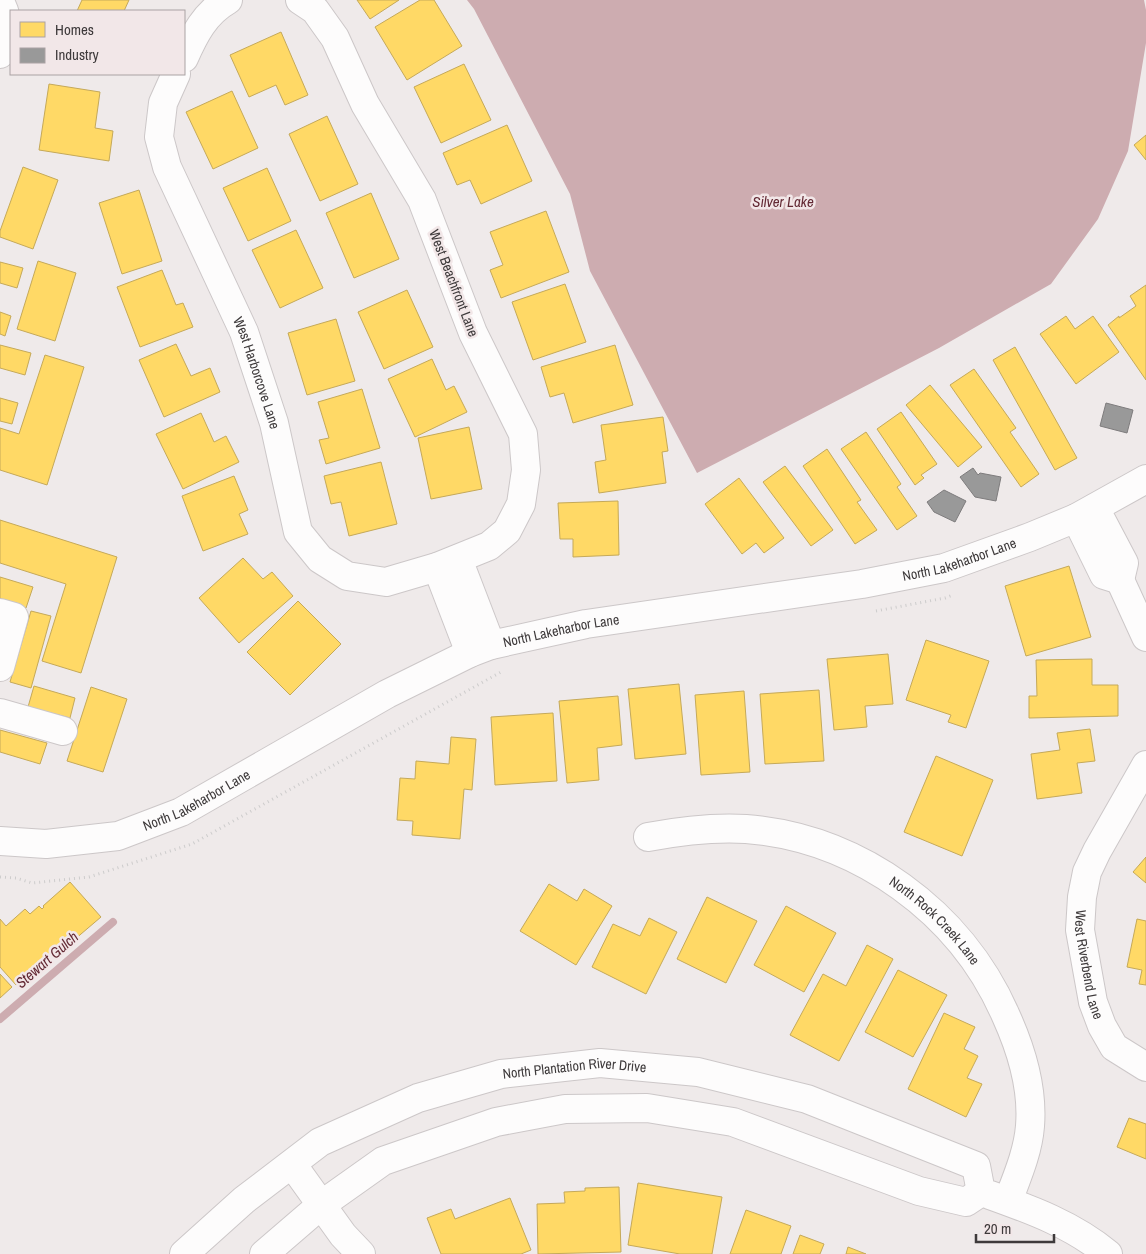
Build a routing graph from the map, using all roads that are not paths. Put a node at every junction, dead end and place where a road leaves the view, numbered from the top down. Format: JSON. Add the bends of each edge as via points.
{"nodes":[{"id":1,"x":300,"y":0,"type":"edge"},
{"id":2,"x":0,"y":2,"type":"edge"},
{"id":3,"x":224,"y":2,"type":"edge"},
{"id":4,"x":0,"y":54,"type":"edge"},
{"id":5,"x":185,"y":56,"type":"edge"},
{"id":6,"x":176,"y":75,"type":"edge"},
{"id":7,"x":1146,"y":479,"type":"edge"},
{"id":8,"x":1086,"y":513,"type":"junction"},
{"id":9,"x":447,"y":563,"type":"junction"},
{"id":10,"x":0,"y":613,"type":"edge"},
{"id":11,"x":1146,"y":637,"type":"edge"},
{"id":12,"x":480,"y":649,"type":"junction"},
{"id":13,"x":0,"y":666,"type":"edge"},
{"id":14,"x":0,"y":713,"type":"edge"},
{"id":15,"x":64,"y":731,"type":"dead end"},
{"id":16,"x":1146,"y":765,"type":"edge"},
{"id":17,"x":648,"y":837,"type":"dead end"},
{"id":18,"x":0,"y":841,"type":"edge"},
{"id":19,"x":1146,"y":1067,"type":"edge"},
{"id":20,"x":292,"y":1164,"type":"junction"},
{"id":21,"x":981,"y":1192,"type":"junction"},
{"id":22,"x":1008,"y":1201,"type":"junction"},
{"id":23,"x":321,"y":1204,"type":"junction"},
{"id":24,"x":184,"y":1254,"type":"edge"},
{"id":25,"x":264,"y":1254,"type":"edge"},
{"id":26,"x":361,"y":1254,"type":"edge"},
{"id":27,"x":1108,"y":1254,"type":"edge"}],
"edges":[{"from":1,"to":9,"type":"street","name":"West Beachfront Lane","via":[[315,10],[335,38],[365,104],[422,200],[473,333],[523,434],[526,470],[521,504],[507,531],[489,546]]},
{"from":2,"to":4,"type":"street","via":[[6,13],[7,30]]},
{"from":3,"to":5,"type":"street","via":[[196,30]]},
{"from":6,"to":9,"type":"street","name":"West Harborcove Lane","via":[[163,103],[159,137],[167,167],[244,332],[274,423],[298,532],[320,559],[347,576],[386,582]]},
{"from":7,"to":8,"type":"street","name":"North Lakeharbor Lane"},
{"from":8,"to":11,"type":"street","via":[[1104,575],[1120,580]]},
{"from":8,"to":12,"type":"street","name":"North Lakeharbor Lane","via":[[1030,538],[944,568],[862,584],[586,624]]},
{"from":9,"to":12,"type":"street"},
{"from":10,"to":13,"type":"street","via":[[14,617]]},
{"from":12,"to":18,"type":"street","name":"North Lakeharbor Lane","via":[[387,694],[181,812],[118,836],[46,844]]},
{"from":14,"to":15,"type":"street"},
{"from":16,"to":19,"type":"street","name":"West Riverbend Lane","via":[[1087,872],[1080,930],[1093,1002],[1102,1026],[1114,1047]]},
{"from":17,"to":22,"type":"street","name":"North Rock Creek Lane","via":[[681,831],[746,829],[809,841],[865,864],[893,880],[943,921],[984,972],[1000,1001],[1022,1062],[1029,1095],[1030,1125],[1025,1154]]},
{"from":20,"to":21,"type":"street","name":"North Plantation River Drive","via":[[320,1142],[418,1098],[501,1074],[600,1063],[698,1072],[807,1099],[976,1166]]},
{"from":20,"to":23,"type":"street"},
{"from":20,"to":24,"type":"street","name":"North Plantation River Drive","via":[[244,1200]]},
{"from":21,"to":22,"type":"street"},
{"from":21,"to":23,"type":"street","via":[[966,1202],[919,1191],[733,1122],[647,1108],[565,1109],[496,1122],[383,1161]]},
{"from":22,"to":27,"type":"street","via":[[1057,1220]]},
{"from":23,"to":25,"type":"street"},
{"from":23,"to":26,"type":"street"}]}
